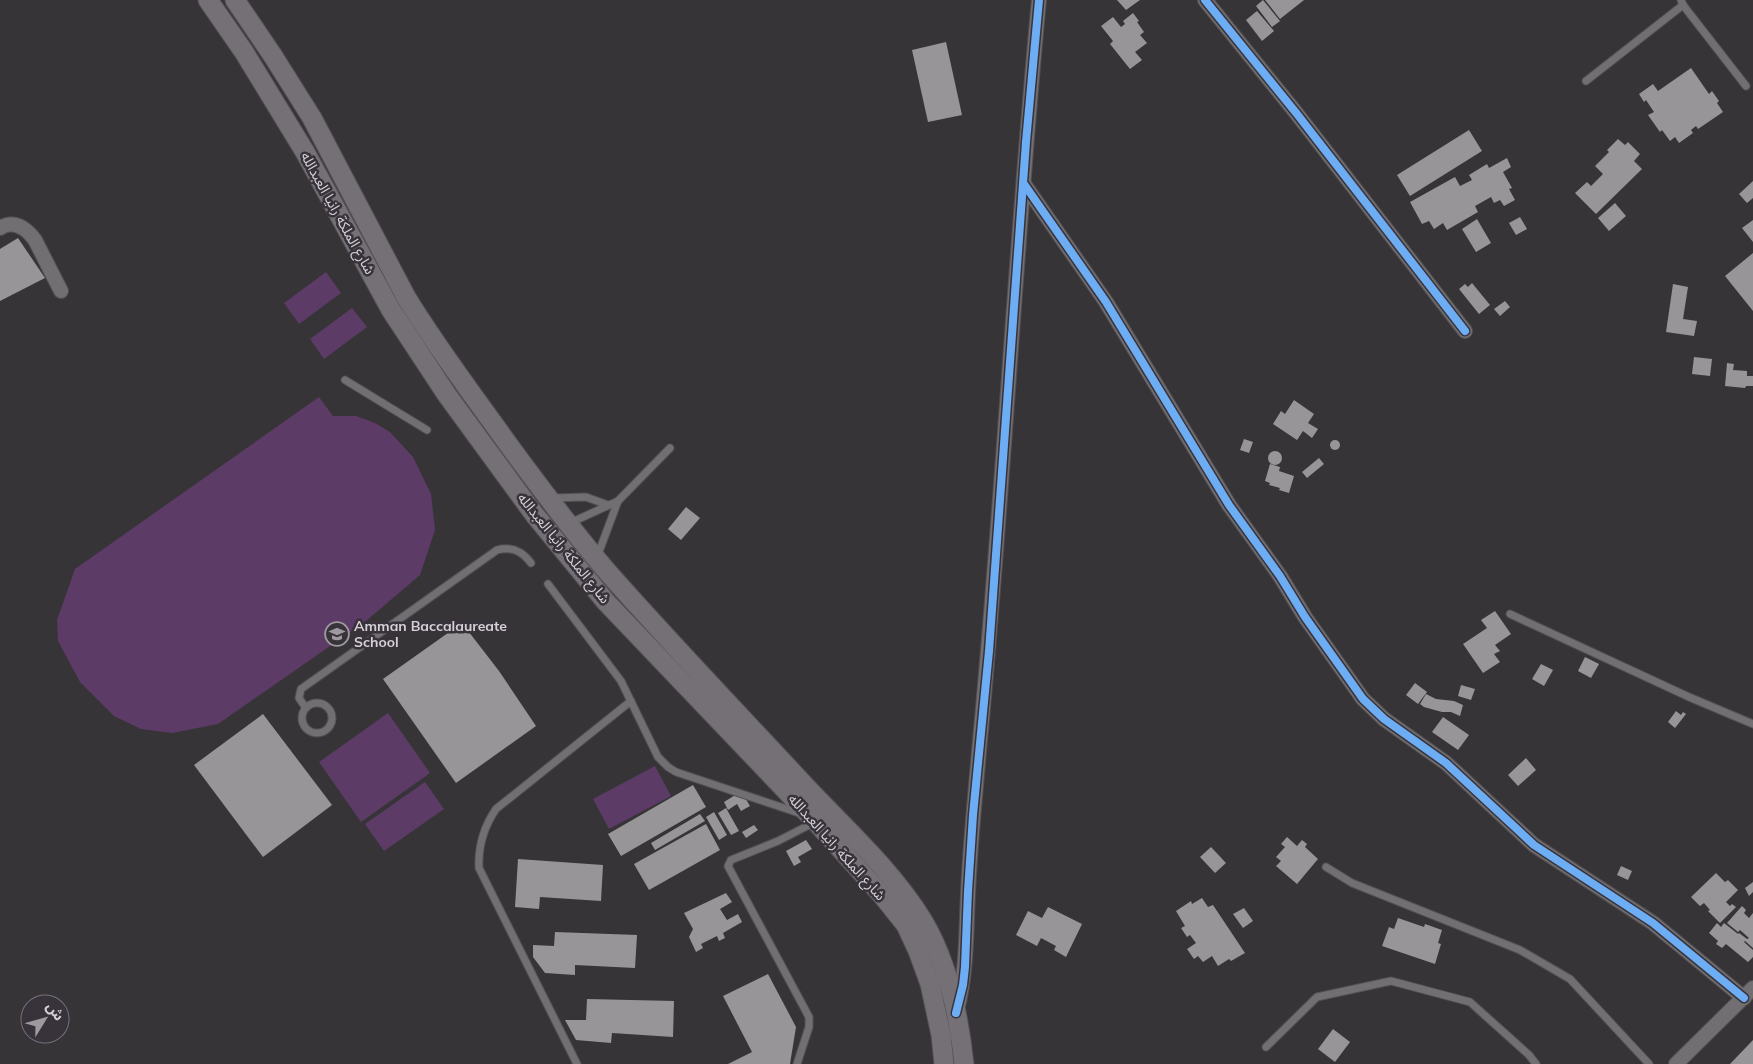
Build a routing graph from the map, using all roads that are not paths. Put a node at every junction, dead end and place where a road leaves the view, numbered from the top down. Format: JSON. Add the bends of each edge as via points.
{"nodes":[{"id":1,"x":208,"y":0,"type":"edge"},
{"id":2,"x":235,"y":0,"type":"edge"},
{"id":3,"x":1039,"y":0,"type":"edge"},
{"id":4,"x":1205,"y":0,"type":"edge"},
{"id":5,"x":1682,"y":2,"type":"edge"},
{"id":6,"x":1586,"y":82,"type":"dead end"},
{"id":7,"x":1746,"y":86,"type":"dead end"},
{"id":8,"x":1024,"y":184,"type":"junction"},
{"id":9,"x":0,"y":228,"type":"edge"},
{"id":10,"x":61,"y":291,"type":"dead end"},
{"id":11,"x":1466,"y":331,"type":"dead end"},
{"id":12,"x":345,"y":380,"type":"dead end"},
{"id":13,"x":427,"y":430,"type":"dead end"},
{"id":14,"x":670,"y":448,"type":"dead end"},
{"id":15,"x":550,"y":498,"type":"junction"},
{"id":16,"x":618,"y":501,"type":"junction"},
{"id":17,"x":608,"y":505,"type":"junction"},
{"id":18,"x":568,"y":523,"type":"junction"},
{"id":19,"x":596,"y":558,"type":"junction"},
{"id":20,"x":531,"y":563,"type":"dead end"},
{"id":21,"x":548,"y":584,"type":"dead end"},
{"id":22,"x":1510,"y":614,"type":"dead end"},
{"id":23,"x":631,"y":701,"type":"junction"},
{"id":24,"x":306,"y":708,"type":"junction"},
{"id":25,"x":1753,"y":724,"type":"edge"},
{"id":26,"x":814,"y":820,"type":"junction"},
{"id":27,"x":1326,"y":867,"type":"dead end"},
{"id":28,"x":1749,"y":993,"type":"edge"},
{"id":29,"x":956,"y":1013,"type":"junction"},
{"id":30,"x":1266,"y":1047,"type":"dead end"},
{"id":31,"x":964,"y":1059,"type":"edge"},
{"id":32,"x":577,"y":1064,"type":"edge"},
{"id":33,"x":797,"y":1064,"type":"edge"},
{"id":34,"x":944,"y":1064,"type":"edge"},
{"id":35,"x":1536,"y":1064,"type":"edge"},
{"id":36,"x":1649,"y":1064,"type":"edge"},
{"id":37,"x":1676,"y":1064,"type":"edge"}],
"edges":[{"from":1,"to":26,"type":"main road","name":"شارع الملكة رانيا العبدالله","via":[[305,152],[391,310],[485,448],[606,602]]},
{"from":2,"to":15,"type":"main road","name":"شارع الملكة رانيا العبدالله","via":[[312,118],[420,320]]},
{"from":3,"to":8,"type":"street"},
{"from":4,"to":11,"type":"street"},
{"from":5,"to":6,"type":"lane"},
{"from":5,"to":7,"type":"lane"},
{"from":8,"to":28,"type":"street","via":[[1106,302],[1228,505],[1363,699],[1446,763],[1534,845],[1653,923]]},
{"from":8,"to":29,"type":"street","via":[[970,862],[965,967]]},
{"from":9,"to":10,"type":"street","via":[[19,225],[30,233]]},
{"from":12,"to":13,"type":"lane"},
{"from":14,"to":16,"type":"lane"},
{"from":15,"to":17,"type":"lane","via":[[586,497]]},
{"from":15,"to":18,"type":"main road","name":"شارع الملكة رانيا العبدالله"},
{"from":16,"to":17,"type":"lane"},
{"from":16,"to":19,"type":"lane"},
{"from":17,"to":18,"type":"lane"},
{"from":18,"to":19,"type":"main road","name":"شارع الملكة رانيا العبدالله"},
{"from":19,"to":29,"type":"main road","name":"شارع الملكة رانيا العبدالله","via":[[891,878],[931,937]]},
{"from":20,"to":24,"type":"lane","via":[[520,552],[509,548],[497,550],[301,689],[299,698]]},
{"from":21,"to":23,"type":"lane","via":[[621,680]]},
{"from":22,"to":25,"type":"lane"},
{"from":23,"to":26,"type":"lane","via":[[655,751],[668,767]]},
{"from":23,"to":32,"type":"lane","via":[[496,809],[485,827],[479,848],[479,868]]},
{"from":24,"to":24,"type":"lane","via":[[301,718],[308,732],[319,734],[329,728],[332,718],[328,708],[319,703]]},
{"from":26,"to":33,"type":"lane","via":[[778,841],[731,860],[728,866],[809,1017]]},
{"from":26,"to":34,"type":"main road","name":"شارع الملكة رانيا العبدالله","via":[[882,895],[911,935],[930,984]]},
{"from":27,"to":36,"type":"lane","via":[[1352,883],[1520,950],[1570,979]]},
{"from":28,"to":37,"type":"street"},
{"from":29,"to":31,"type":"main road","name":"شارع الملكة رانيا العبدالله"},
{"from":30,"to":35,"type":"lane","via":[[1317,997],[1390,981],[1470,1002]]}]}
